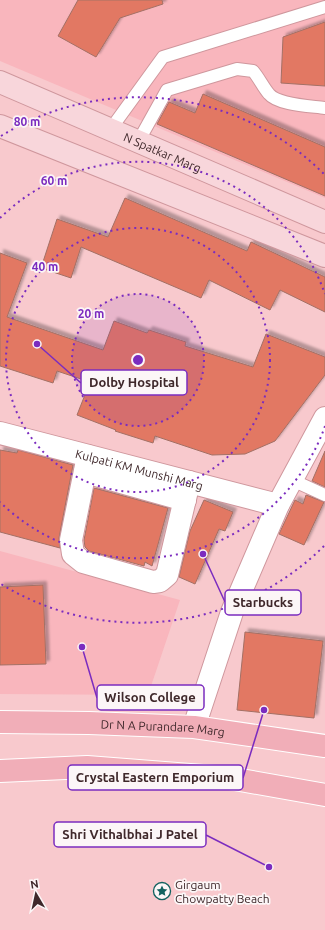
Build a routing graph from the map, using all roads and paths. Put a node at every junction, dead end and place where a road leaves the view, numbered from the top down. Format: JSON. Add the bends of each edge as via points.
{"nodes":[{"id":1,"x":325,"y":7,"type":"edge"},
{"id":2,"x":0,"y":82,"type":"edge"},
{"id":3,"x":325,"y":108,"type":"edge"},
{"id":4,"x":0,"y":126,"type":"edge"},
{"id":5,"x":110,"y":130,"type":"junction"},
{"id":6,"x":138,"y":142,"type":"junction"},
{"id":7,"x":325,"y":222,"type":"edge"},
{"id":8,"x":325,"y":256,"type":"edge"},
{"id":9,"x":325,"y":418,"type":"edge"},
{"id":10,"x":0,"y":433,"type":"edge"},
{"id":11,"x":87,"y":464,"type":"junction"},
{"id":12,"x":292,"y":480,"type":"junction"},
{"id":13,"x":187,"y":491,"type":"junction"},
{"id":14,"x":325,"y":494,"type":"edge"},
{"id":15,"x":278,"y":505,"type":"junction"},
{"id":16,"x":0,"y":722,"type":"edge"},
{"id":17,"x":194,"y":727,"type":"junction"},
{"id":18,"x":325,"y":746,"type":"edge"},
{"id":19,"x":0,"y":771,"type":"edge"},
{"id":20,"x":325,"y":795,"type":"edge"}],
"edges":[{"from":1,"to":5,"type":"lane","via":[[164,57]]},
{"from":2,"to":5,"type":"main road","name":"N Spatkar Marg"},
{"from":3,"to":6,"type":"lane","via":[[281,102],[269,95],[253,71],[237,69],[167,90]]},
{"from":4,"to":8,"type":"main road"},
{"from":5,"to":6,"type":"main road","name":"N Spatkar Marg"},
{"from":6,"to":7,"type":"main road","name":"N Spatkar Marg"},
{"from":9,"to":12,"type":"street"},
{"from":10,"to":11,"type":"street","name":"Kulpati KM Munshi Marg"},
{"from":11,"to":13,"type":"street","name":"Kulpati KM Munshi Marg"},
{"from":11,"to":13,"type":"street","via":[[71,540],[73,554],[83,562],[153,582],[160,581],[167,575]]},
{"from":12,"to":14,"type":"lane"},
{"from":12,"to":15,"type":"street"},
{"from":13,"to":15,"type":"street","name":"Kulpati KM Munshi Marg"},
{"from":15,"to":17,"type":"street","via":[[232,612]]},
{"from":16,"to":17,"type":"main road","name":"Dr N A Purandare Marg"},
{"from":17,"to":18,"type":"main road","name":"Dr N A Purandare Marg"},
{"from":19,"to":20,"type":"main road","via":[[87,767],[228,778]]}]}
